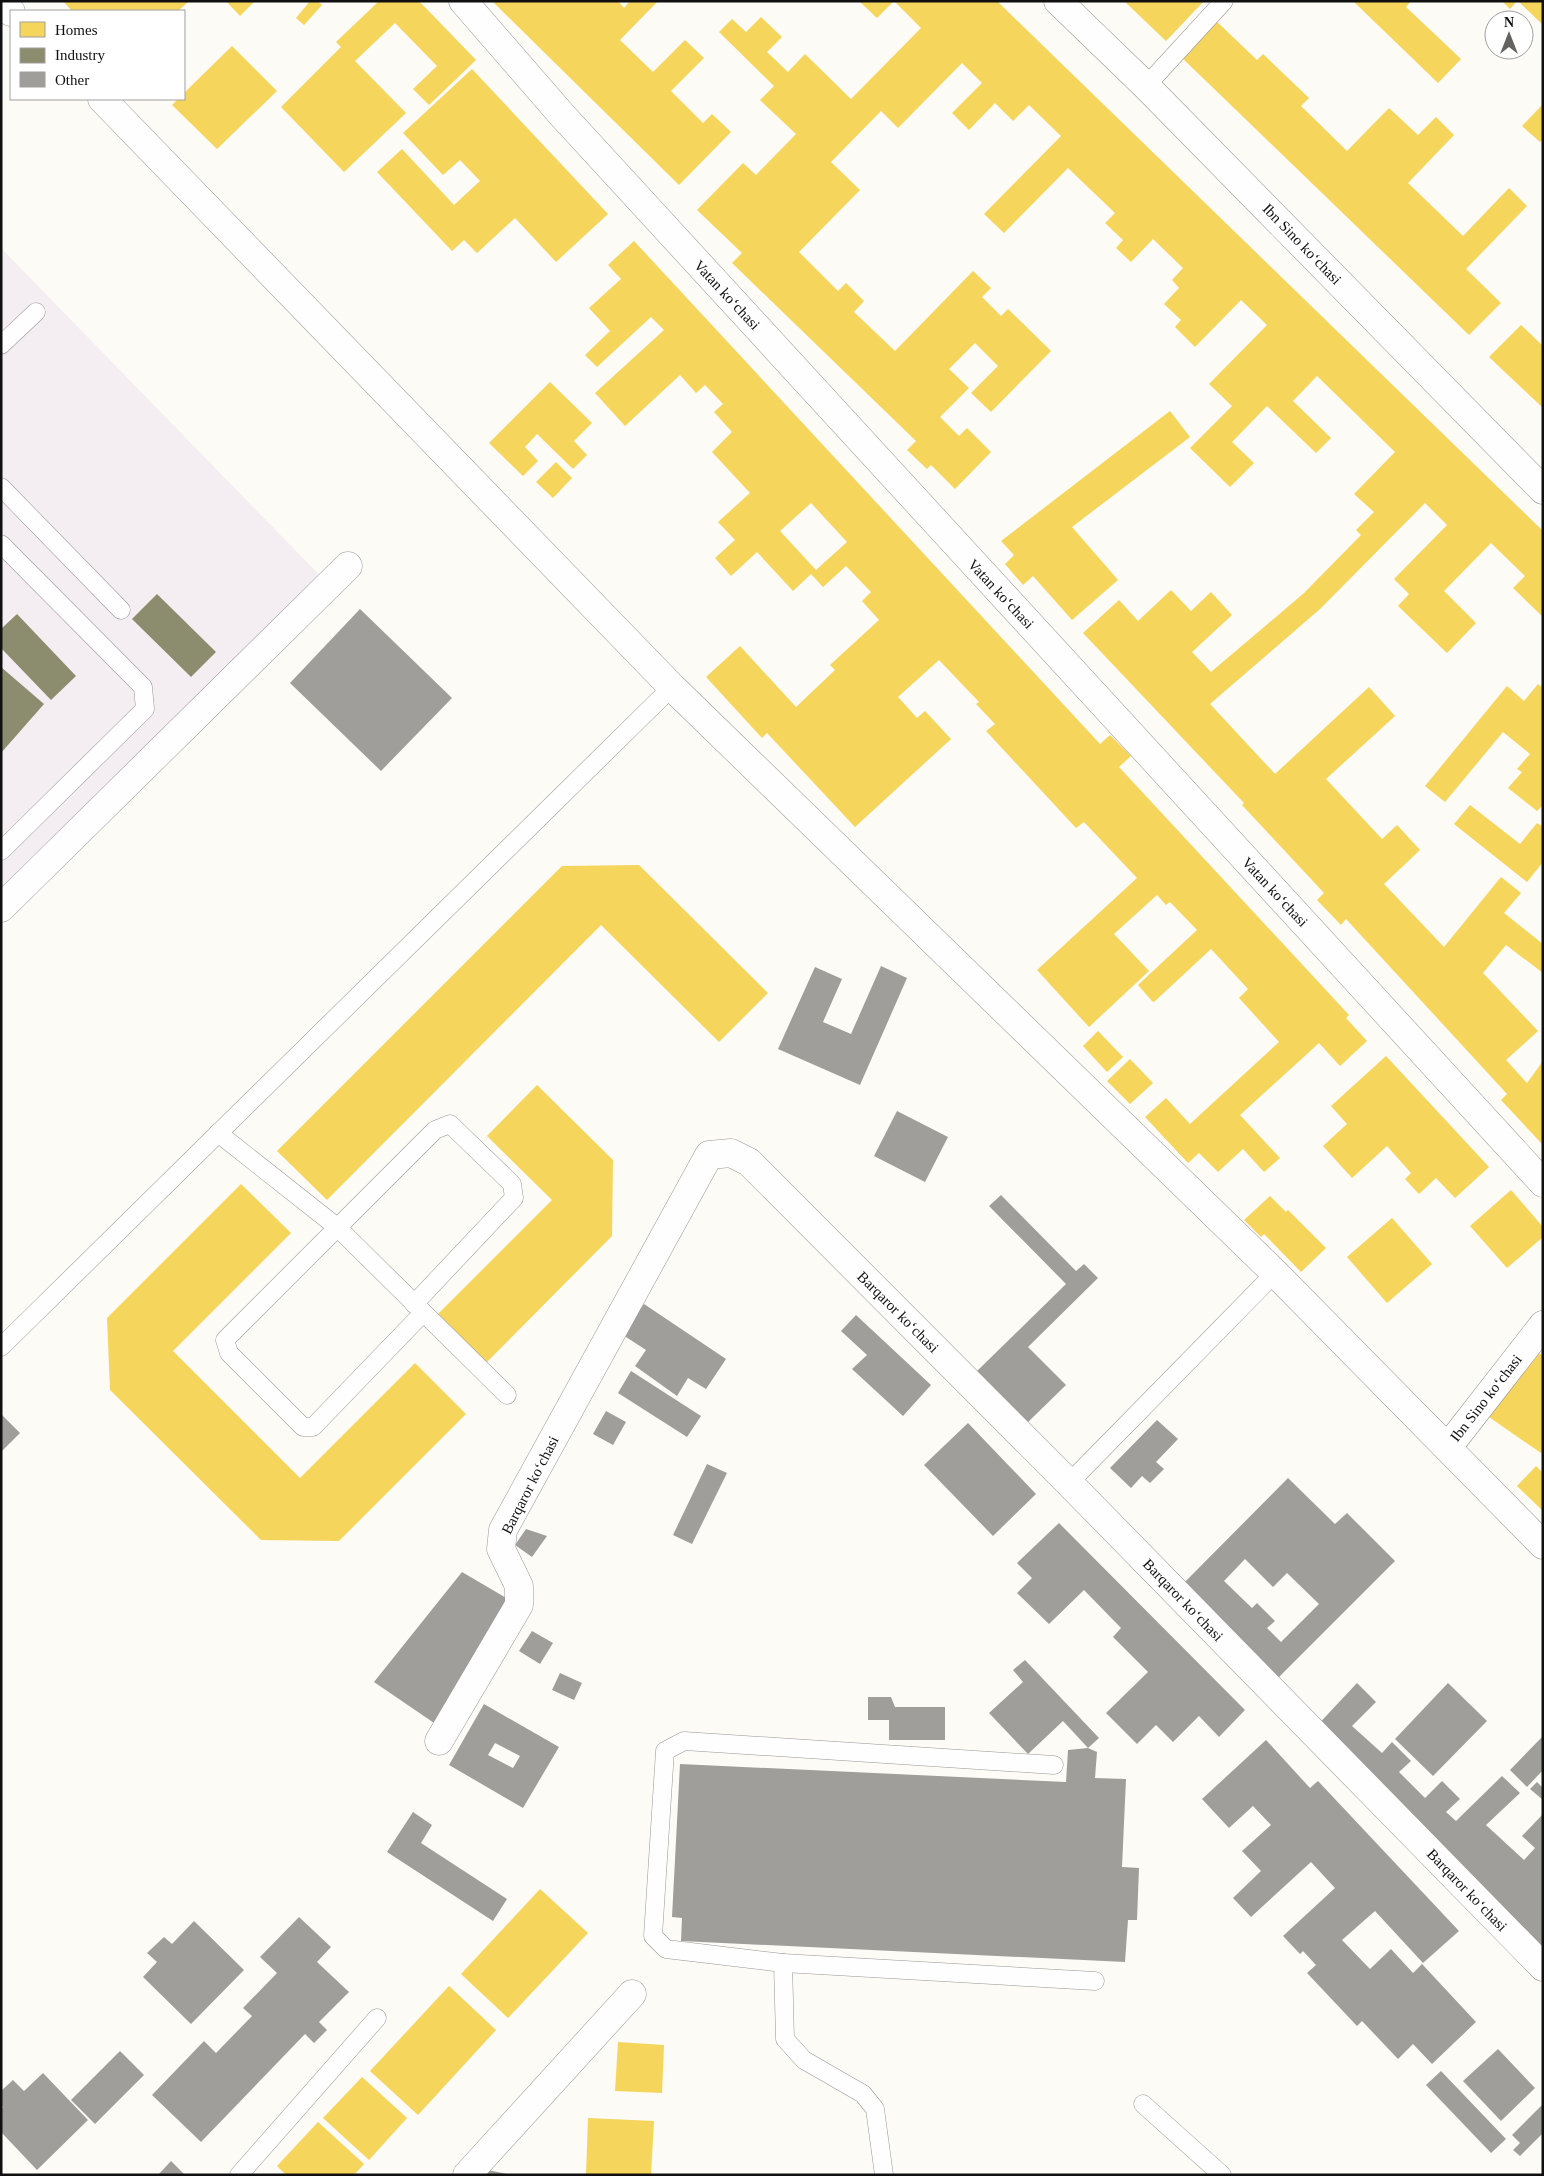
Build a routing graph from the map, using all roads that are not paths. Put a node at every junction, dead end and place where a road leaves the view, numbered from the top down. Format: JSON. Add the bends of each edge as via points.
{"nodes":[{"id":1,"x":463,"y":1,"type":"edge"},
{"id":2,"x":1058,"y":1,"type":"edge"},
{"id":3,"x":1224,"y":1,"type":"edge"},
{"id":4,"x":1146,"y":86,"type":"junction"},
{"id":5,"x":103,"y":100,"type":"edge"},
{"id":6,"x":36,"y":312,"type":"dead end"},
{"id":7,"x":1,"y":345,"type":"edge"},
{"id":8,"x":1,"y":487,"type":"edge"},
{"id":9,"x":1543,"y":490,"type":"edge"},
{"id":10,"x":1,"y":544,"type":"edge"},
{"id":11,"x":348,"y":566,"type":"dead end"},
{"id":12,"x":121,"y":610,"type":"dead end"},
{"id":13,"x":672,"y":687,"type":"junction"},
{"id":14,"x":1,"y":851,"type":"edge"},
{"id":15,"x":1,"y":908,"type":"edge"},
{"id":16,"x":218,"y":1133,"type":"junction"},
{"id":17,"x":1543,"y":1183,"type":"edge"},
{"id":18,"x":337,"y":1227,"type":"junction"},
{"id":19,"x":1275,"y":1273,"type":"junction"},
{"id":20,"x":418,"y":1308,"type":"junction"},
{"id":21,"x":1542,"y":1328,"type":"edge"},
{"id":22,"x":1,"y":1347,"type":"edge"},
{"id":23,"x":507,"y":1395,"type":"dead end"},
{"id":24,"x":1448,"y":1447,"type":"junction"},
{"id":25,"x":1069,"y":1484,"type":"junction"},
{"id":26,"x":1543,"y":1545,"type":"edge"},
{"id":27,"x":439,"y":1741,"type":"dead end"},
{"id":28,"x":1054,"y":1765,"type":"dead end"},
{"id":29,"x":783,"y":1963,"type":"junction"},
{"id":30,"x":1543,"y":1967,"type":"edge"},
{"id":31,"x":1096,"y":1980,"type":"dead end"},
{"id":32,"x":632,"y":1994,"type":"dead end"},
{"id":33,"x":377,"y":2018,"type":"dead end"},
{"id":34,"x":1143,"y":2104,"type":"dead end"},
{"id":35,"x":239,"y":2175,"type":"edge"},
{"id":36,"x":467,"y":2175,"type":"edge"},
{"id":37,"x":884,"y":2175,"type":"edge"},
{"id":38,"x":1222,"y":2175,"type":"edge"}],
"edges":[{"from":1,"to":17,"type":"street","name":"Vatan koʻchasi","via":[[562,115]]},
{"from":2,"to":4,"type":"street","name":"Ibn Sino koʻchasi"},
{"from":3,"to":4,"type":"lane"},
{"from":4,"to":9,"type":"street","name":"Ibn Sino koʻchasi"},
{"from":5,"to":13,"type":"street"},
{"from":6,"to":7,"type":"lane"},
{"from":8,"to":12,"type":"lane"},
{"from":10,"to":14,"type":"lane","via":[[143,687],[145,709]]},
{"from":11,"to":15,"type":"street"},
{"from":13,"to":16,"type":"lane"},
{"from":13,"to":19,"type":"street"},
{"from":16,"to":18,"type":"lane"},
{"from":16,"to":22,"type":"lane"},
{"from":18,"to":20,"type":"lane"},
{"from":18,"to":20,"type":"lane","via":[[435,1130],[450,1124],[512,1184],[514,1198]]},
{"from":18,"to":20,"type":"lane","via":[[225,1340],[229,1353],[303,1427],[313,1427]]},
{"from":19,"to":24,"type":"street"},
{"from":19,"to":25,"type":"lane"},
{"from":20,"to":23,"type":"lane"},
{"from":21,"to":24,"type":"street","name":"Ibn Sino koʻchasi"},
{"from":24,"to":26,"type":"street"},
{"from":25,"to":27,"type":"street","name":"Barqaror koʻchasi","via":[[749,1162],[730,1153],[709,1155],[503,1530],[501,1549],[519,1586],[519,1605]]},
{"from":25,"to":30,"type":"street","name":"Barqaror koʻchasi"},
{"from":28,"to":29,"type":"lane","via":[[684,1741],[665,1751],[653,1936],[666,1949]]},
{"from":29,"to":31,"type":"lane"},
{"from":29,"to":37,"type":"lane","via":[[785,2038],[804,2060],[863,2094],[875,2109]]},
{"from":32,"to":36,"type":"street"},
{"from":33,"to":35,"type":"lane"},
{"from":34,"to":38,"type":"lane"}]}
